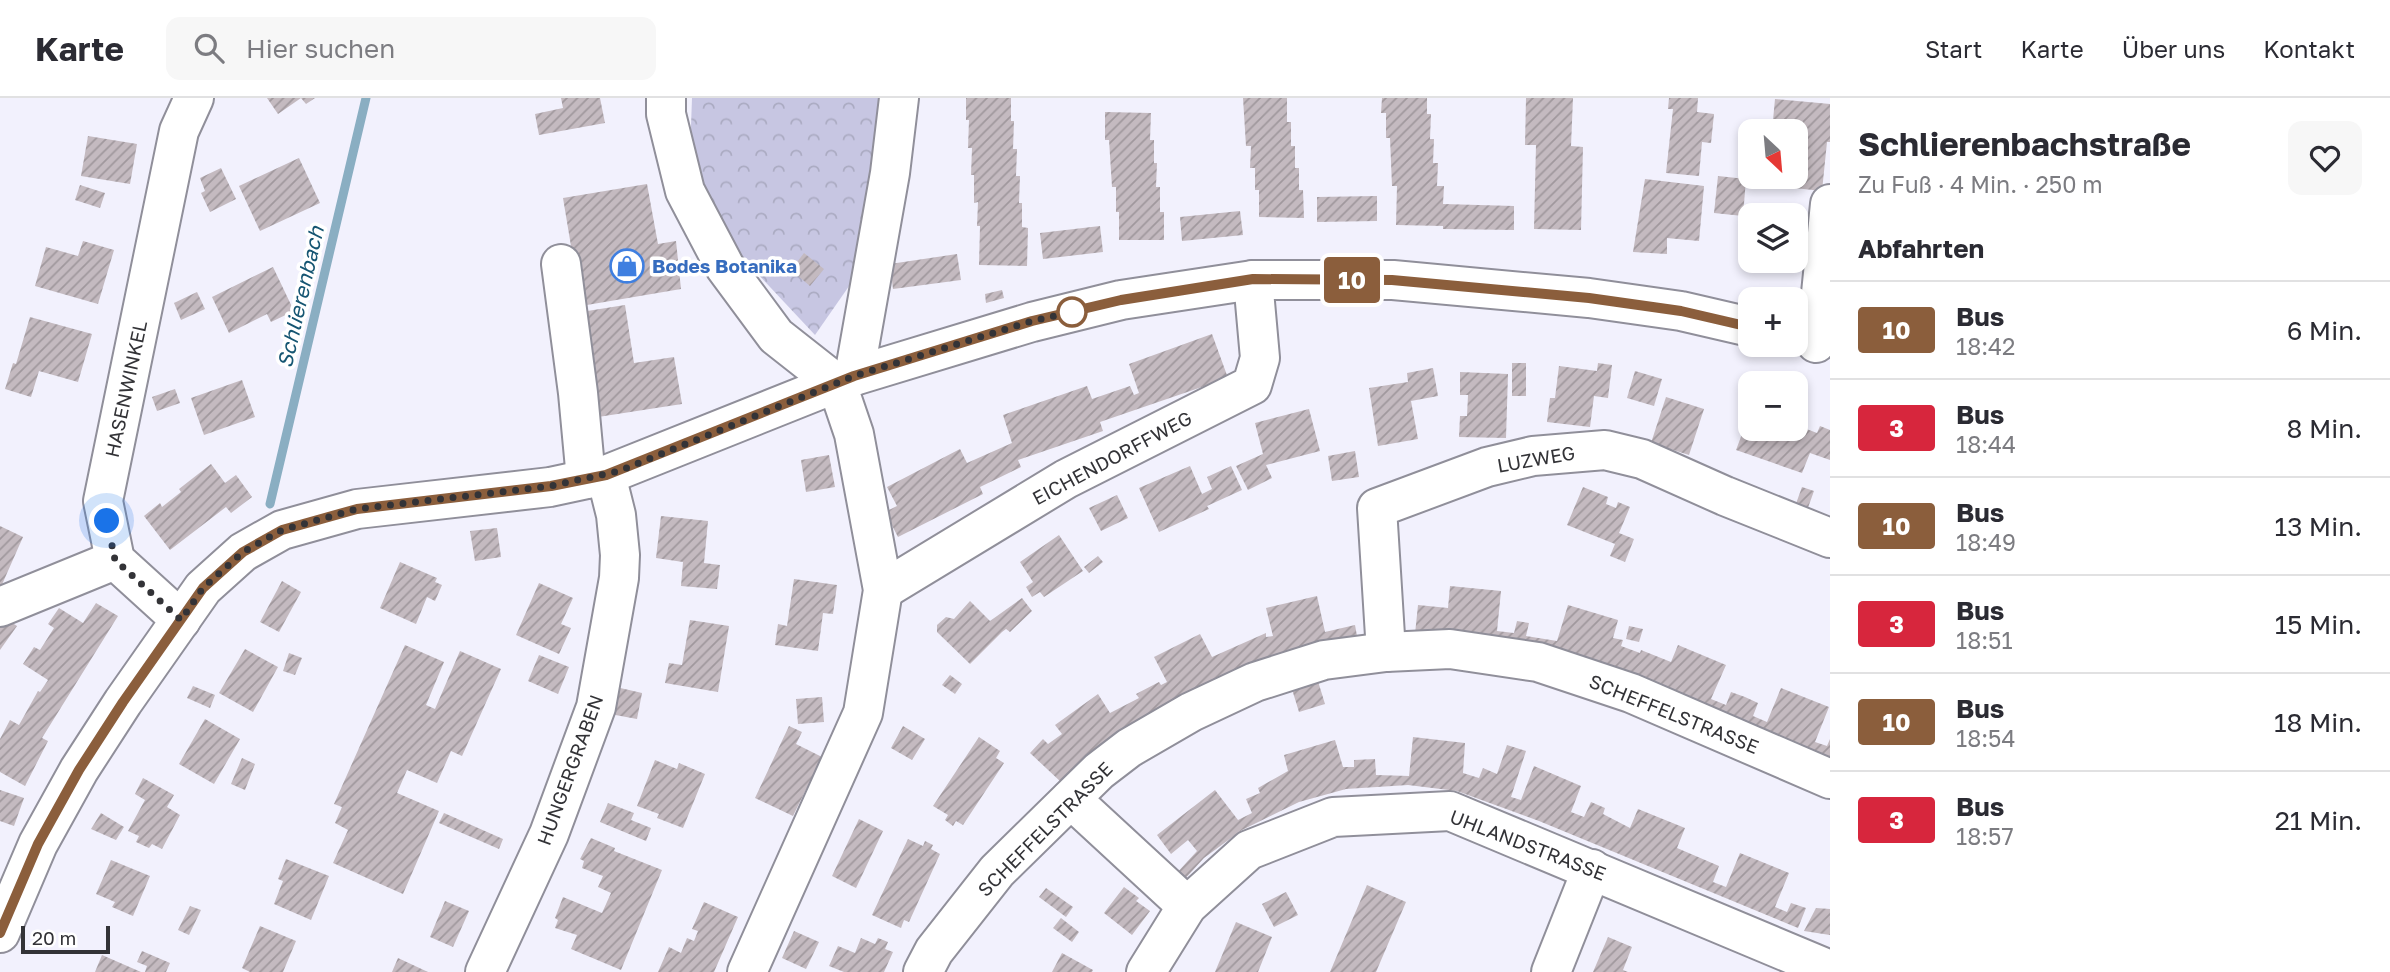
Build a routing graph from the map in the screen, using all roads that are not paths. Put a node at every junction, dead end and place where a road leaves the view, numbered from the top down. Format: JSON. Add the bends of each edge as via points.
{"nodes":[{"id":1,"x":666,"y":98,"type":"edge"},
{"id":2,"x":899,"y":98,"type":"edge"},
{"id":3,"x":187,"y":115,"type":"edge"},
{"id":4,"x":1830,"y":204,"type":"edge"},
{"id":5,"x":561,"y":264,"type":"dead end"},
{"id":6,"x":1253,"y":279,"type":"junction"},
{"id":7,"x":1738,"y":324,"type":"edge"},
{"id":8,"x":1814,"y":342,"type":"edge"},
{"id":9,"x":846,"y":380,"type":"junction"},
{"id":10,"x":596,"y":477,"type":"junction"},
{"id":11,"x":1830,"y":538,"type":"edge"},
{"id":12,"x":115,"y":560,"type":"junction"},
{"id":13,"x":883,"y":590,"type":"junction"},
{"id":14,"x":0,"y":607,"type":"edge"},
{"id":15,"x":181,"y":620,"type":"junction"},
{"id":16,"x":1386,"y":652,"type":"junction"},
{"id":17,"x":1830,"y":779,"type":"edge"},
{"id":18,"x":1071,"y":799,"type":"junction"},
{"id":19,"x":1592,"y":869,"type":"junction"},
{"id":20,"x":1187,"y":906,"type":"junction"},
{"id":21,"x":0,"y":933,"type":"edge"},
{"id":22,"x":1830,"y":970,"type":"edge"},
{"id":23,"x":485,"y":972,"type":"edge"},
{"id":24,"x":747,"y":972,"type":"edge"},
{"id":25,"x":923,"y":972,"type":"edge"},
{"id":26,"x":1146,"y":972,"type":"edge"},
{"id":27,"x":1551,"y":972,"type":"edge"}],
"edges":[{"from":1,"to":9,"type":"street","via":[[685,191],[725,267],[776,336]]},
{"from":2,"to":9,"type":"street","via":[[888,185]]},
{"from":3,"to":12,"type":"street","name":"HASENWINKEL","via":[[103,501]]},
{"from":4,"to":8,"type":"street"},
{"from":5,"to":10,"type":"street","name":"HUNGERGRABEN","via":[[578,393]]},
{"from":6,"to":7,"type":"street","via":[[1392,280],[1589,298]]},
{"from":6,"to":9,"type":"street","via":[[1121,300],[1032,321]]},
{"from":6,"to":13,"type":"street","name":"EICHENDORFFWEG","via":[[1260,358],[1252,385],[1066,479]]},
{"from":9,"to":10,"type":"street"},
{"from":9,"to":13,"type":"street"},
{"from":10,"to":15,"type":"street","via":[[357,509],[282,530],[243,552],[203,588]]},
{"from":10,"to":23,"type":"street","name":"HUNGERGRABEN","via":[[616,515],[620,555],[596,707],[549,834]]},
{"from":11,"to":16,"type":"street","name":"LUZWEG","via":[[1642,459],[1605,450],[1533,456],[1487,467],[1377,508]]},
{"from":12,"to":14,"type":"street"},
{"from":12,"to":15,"type":"street"},
{"from":13,"to":24,"type":"street","via":[[863,713]]},
{"from":15,"to":21,"type":"street","via":[[79,770],[38,844]]},
{"from":16,"to":17,"type":"street","name":"SCHEFFELSTRASSE","via":[[1450,649],[1538,662],[1631,693]]},
{"from":16,"to":18,"type":"street","name":"SCHEFFELSTRASSE","via":[[1324,660],[1255,682],[1129,748]]},
{"from":18,"to":20,"type":"street"},
{"from":18,"to":25,"type":"street","name":"SCHEFFELSTRASSE","via":[[997,871],[934,951]]},
{"from":19,"to":20,"type":"street","name":"UHLANDSTRASSE","via":[[1450,811],[1333,817],[1249,850]]},
{"from":19,"to":22,"type":"street","name":"UHLANDSTRASSE"},
{"from":19,"to":27,"type":"street"},
{"from":20,"to":26,"type":"street","name":"UHLANDSTRASSE"}]}
